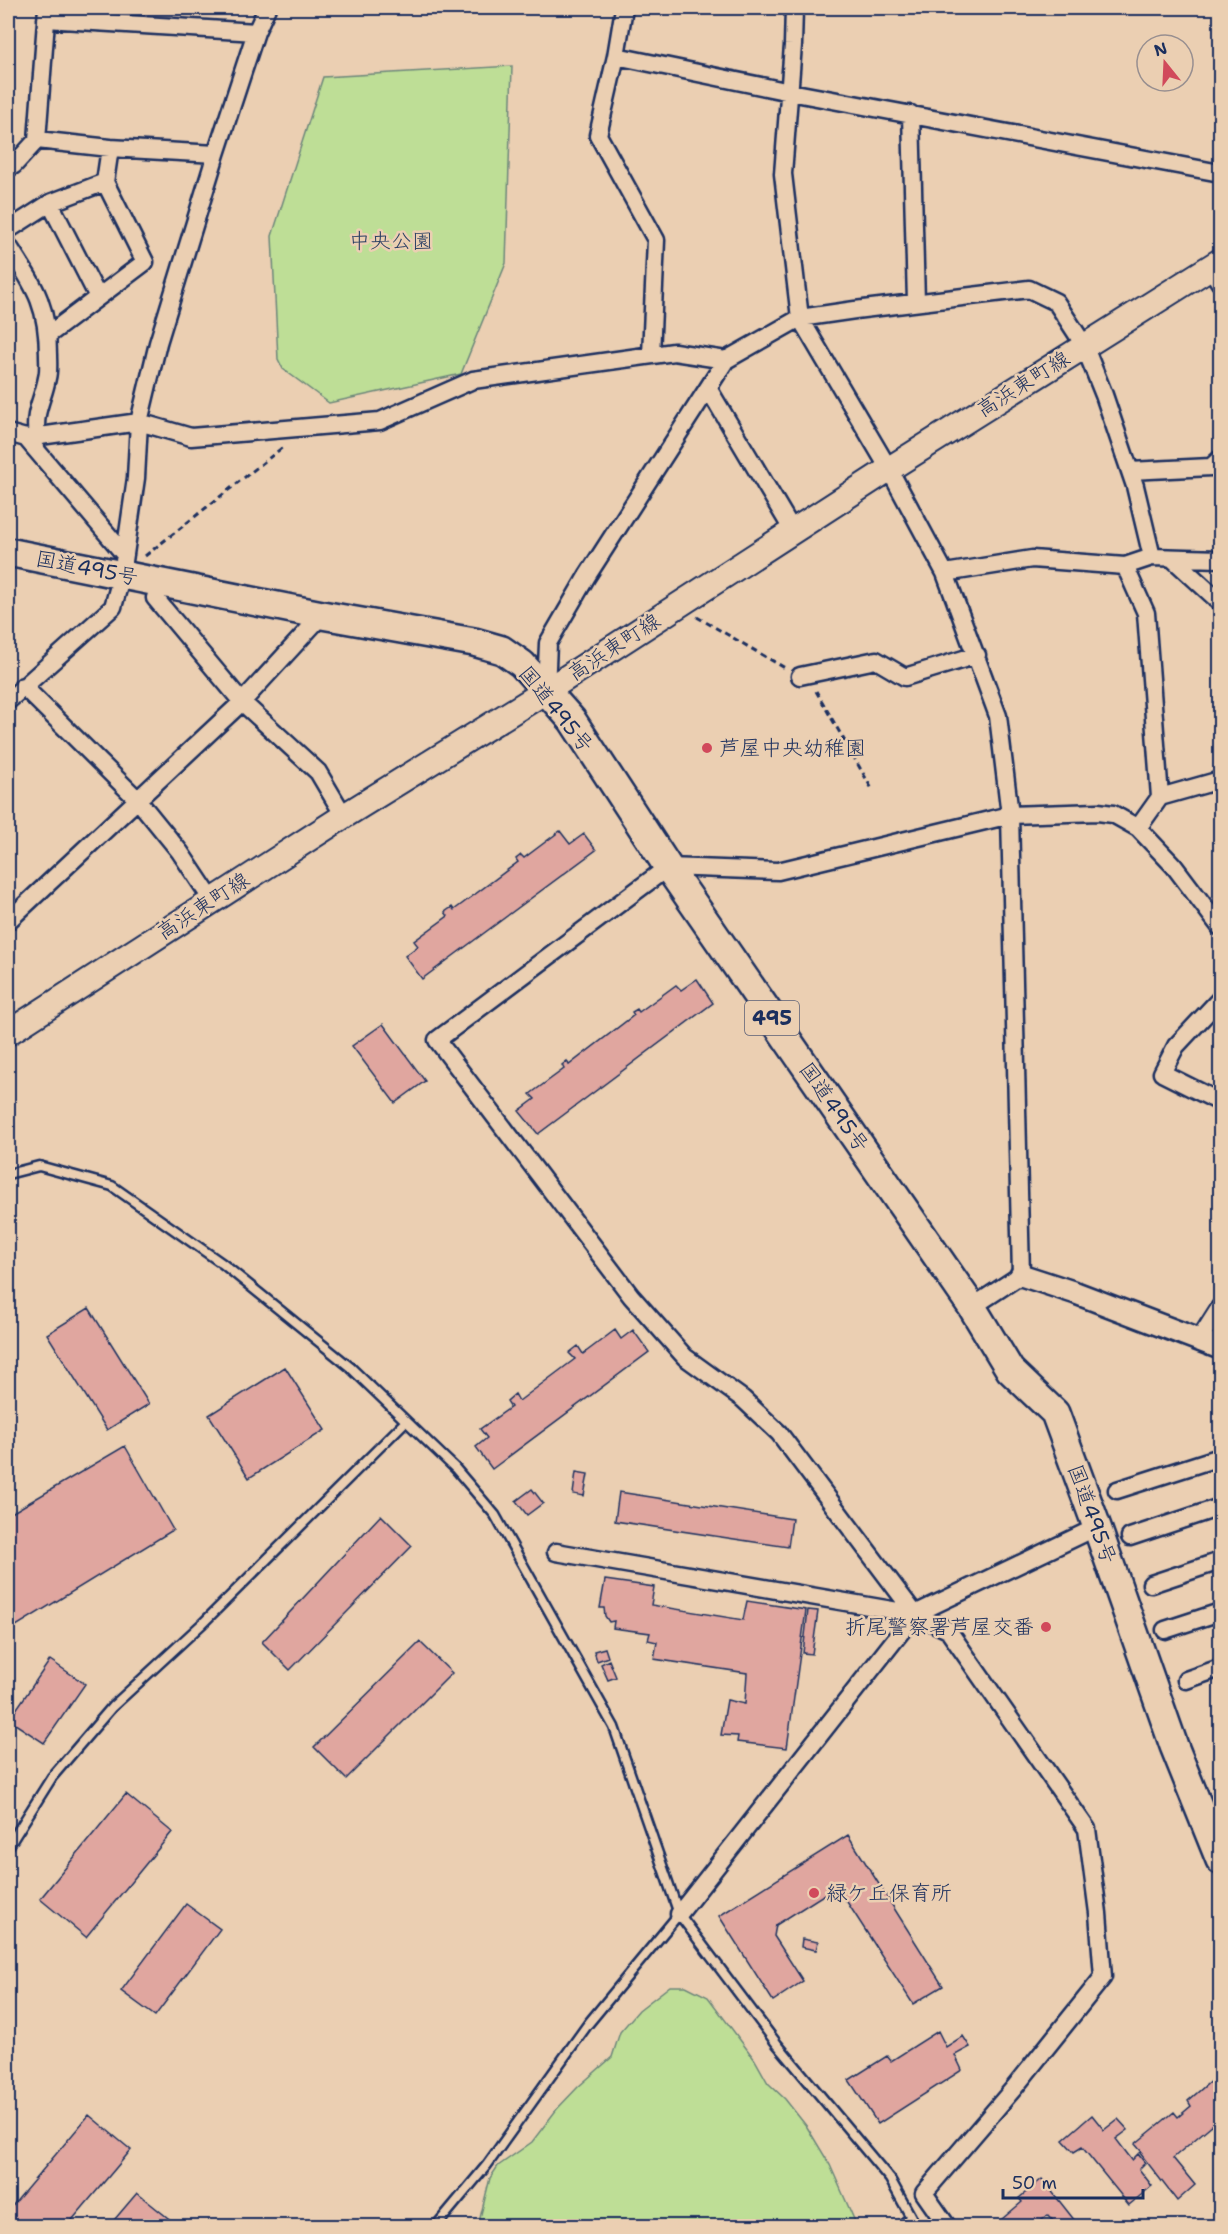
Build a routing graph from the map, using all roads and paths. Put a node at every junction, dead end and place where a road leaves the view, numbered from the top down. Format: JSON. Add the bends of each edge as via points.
{"nodes":[{"id":1,"x":267,"y":8,"type":"edge"},
{"id":2,"x":624,"y":8,"type":"edge"},
{"id":3,"x":794,"y":8,"type":"edge"},
{"id":4,"x":47,"y":14,"type":"edge"},
{"id":5,"x":256,"y":32,"type":"junction"},
{"id":6,"x":616,"y":56,"type":"junction"},
{"id":7,"x":790,"y":92,"type":"junction"},
{"id":8,"x":910,"y":114,"type":"junction"},
{"id":9,"x":36,"y":140,"type":"junction"},
{"id":10,"x":110,"y":148,"type":"junction"},
{"id":11,"x":216,"y":154,"type":"junction"},
{"id":12,"x":8,"y":168,"type":"edge"},
{"id":13,"x":1221,"y":173,"type":"edge"},
{"id":14,"x":105,"y":182,"type":"junction"},
{"id":15,"x":50,"y":203,"type":"junction"},
{"id":16,"x":8,"y":230,"type":"edge"},
{"id":17,"x":8,"y":245,"type":"edge"},
{"id":18,"x":1217,"y":270,"type":"edge"},
{"id":19,"x":98,"y":297,"type":"junction"},
{"id":20,"x":916,"y":302,"type":"junction"},
{"id":21,"x":800,"y":318,"type":"junction"},
{"id":22,"x":48,"y":335,"type":"junction"},
{"id":23,"x":1084,"y":345,"type":"junction"},
{"id":24,"x":651,"y":355,"type":"junction"},
{"id":25,"x":726,"y":360,"type":"junction"},
{"id":26,"x":708,"y":388,"type":"junction"},
{"id":27,"x":139,"y":422,"type":"junction"},
{"id":28,"x":308,"y":427,"type":"junction"},
{"id":29,"x":8,"y":433,"type":"edge"},
{"id":30,"x":32,"y":437,"type":"junction"},
{"id":31,"x":1221,"y":459,"type":"edge"},
{"id":32,"x":889,"y":469,"type":"junction"},
{"id":33,"x":1130,"y":471,"type":"junction"},
{"id":34,"x":793,"y":531,"type":"junction"},
{"id":35,"x":8,"y":552,"type":"edge"},
{"id":36,"x":1152,"y":557,"type":"junction"},
{"id":37,"x":1172,"y":558,"type":"junction"},
{"id":38,"x":1221,"y":560,"type":"edge"},
{"id":39,"x":124,"y":565,"type":"junction"},
{"id":40,"x":1125,"y":566,"type":"junction"},
{"id":41,"x":945,"y":573,"type":"junction"},
{"id":42,"x":160,"y":582,"type":"junction"},
{"id":43,"x":1221,"y":602,"type":"edge"},
{"id":44,"x":322,"y":615,"type":"junction"},
{"id":45,"x":976,"y":655,"type":"junction"},
{"id":46,"x":800,"y":676,"type":"dead end"},
{"id":47,"x":23,"y":686,"type":"junction"},
{"id":48,"x":546,"y":691,"type":"junction"},
{"id":49,"x":8,"y":701,"type":"edge"},
{"id":50,"x":242,"y":702,"type":"junction"},
{"id":51,"x":1221,"y":780,"type":"edge"},
{"id":52,"x":1160,"y":797,"type":"junction"},
{"id":53,"x":136,"y":799,"type":"junction"},
{"id":54,"x":1010,"y":815,"type":"junction"},
{"id":55,"x":344,"y":816,"type":"junction"},
{"id":56,"x":1138,"y":828,"type":"junction"},
{"id":57,"x":668,"y":867,"type":"junction"},
{"id":58,"x":212,"y":900,"type":"junction"},
{"id":59,"x":8,"y":921,"type":"edge"},
{"id":60,"x":1221,"y":927,"type":"edge"},
{"id":61,"x":1221,"y":999,"type":"edge"},
{"id":62,"x":8,"y":1033,"type":"edge"},
{"id":63,"x":1221,"y":1102,"type":"edge"},
{"id":64,"x":8,"y":1174,"type":"edge"},
{"id":65,"x":1021,"y":1275,"type":"junction"},
{"id":66,"x":972,"y":1307,"type":"junction"},
{"id":67,"x":1221,"y":1307,"type":"edge"},
{"id":68,"x":1199,"y":1340,"type":"junction"},
{"id":69,"x":1221,"y":1348,"type":"edge"},
{"id":70,"x":405,"y":1422,"type":"junction"},
{"id":71,"x":1221,"y":1457,"type":"edge"},
{"id":72,"x":1117,"y":1490,"type":"dead end"},
{"id":73,"x":1221,"y":1507,"type":"edge"},
{"id":74,"x":1097,"y":1527,"type":"junction"},
{"id":75,"x":1130,"y":1537,"type":"dead end"},
{"id":76,"x":556,"y":1552,"type":"dead end"},
{"id":77,"x":1221,"y":1561,"type":"edge"},
{"id":78,"x":1151,"y":1584,"type":"dead end"},
{"id":79,"x":1221,"y":1612,"type":"edge"},
{"id":80,"x":915,"y":1614,"type":"junction"},
{"id":81,"x":1165,"y":1630,"type":"dead end"},
{"id":82,"x":1221,"y":1668,"type":"edge"},
{"id":83,"x":1186,"y":1680,"type":"dead end"},
{"id":84,"x":8,"y":1847,"type":"edge"},
{"id":85,"x":1221,"y":1860,"type":"edge"},
{"id":86,"x":679,"y":1914,"type":"junction"},
{"id":87,"x":436,"y":2226,"type":"edge"},
{"id":88,"x":900,"y":2226,"type":"edge"},
{"id":89,"x":947,"y":2226,"type":"edge"}],
"edges":[{"from":1,"to":5,"type":"street"},
{"from":2,"to":6,"type":"street"},
{"from":3,"to":7,"type":"street"},
{"from":4,"to":5,"type":"street"},
{"from":4,"to":9,"type":"street"},
{"from":5,"to":11,"type":"street"},
{"from":6,"to":7,"type":"street"},
{"from":6,"to":24,"type":"street","via":[[598,135],[656,240]]},
{"from":7,"to":8,"type":"street"},
{"from":7,"to":21,"type":"street","via":[[783,174]]},
{"from":8,"to":13,"type":"street"},
{"from":8,"to":20,"type":"street"},
{"from":9,"to":10,"type":"street"},
{"from":9,"to":12,"type":"street"},
{"from":10,"to":11,"type":"street"},
{"from":10,"to":14,"type":"street"},
{"from":11,"to":27,"type":"street","via":[[158,343]]},
{"from":14,"to":15,"type":"street"},
{"from":14,"to":19,"type":"street","via":[[145,262]]},
{"from":15,"to":16,"type":"street"},
{"from":15,"to":19,"type":"street"},
{"from":17,"to":22,"type":"street","via":[[37,290]]},
{"from":18,"to":23,"type":"main road","name":"高浜東町線"},
{"from":19,"to":22,"type":"street"},
{"from":20,"to":21,"type":"street"},
{"from":20,"to":23,"type":"street","via":[[1029,289],[1056,302]]},
{"from":21,"to":25,"type":"street"},
{"from":21,"to":32,"type":"street"},
{"from":22,"to":30,"type":"street","via":[[48,377]]},
{"from":23,"to":32,"type":"main road","name":"高浜東町線"},
{"from":23,"to":33,"type":"street"},
{"from":24,"to":25,"type":"street","via":[[674,352]]},
{"from":24,"to":28,"type":"street","via":[[473,380],[380,420]]},
{"from":25,"to":26,"type":"street"},
{"from":26,"to":34,"type":"street"},
{"from":26,"to":48,"type":"street","via":[[548,643]]},
{"from":27,"to":28,"type":"street","via":[[191,437]]},
{"from":27,"to":30,"type":"street"},
{"from":27,"to":39,"type":"street"},
{"from":28,"to":39,"type":"path"},
{"from":29,"to":30,"type":"street"},
{"from":30,"to":39,"type":"street"},
{"from":31,"to":33,"type":"street","via":[[1211,466]]},
{"from":32,"to":34,"type":"main road","name":"高浜東町線"},
{"from":32,"to":41,"type":"street"},
{"from":33,"to":36,"type":"street"},
{"from":34,"to":48,"type":"main road","name":"高浜東町線"},
{"from":35,"to":39,"type":"highway","name":"国道495号","number":"495"},
{"from":36,"to":37,"type":"street"},
{"from":36,"to":40,"type":"street"},
{"from":37,"to":38,"type":"street"},
{"from":37,"to":43,"type":"street"},
{"from":39,"to":42,"type":"highway","name":"国道495号","number":"495"},
{"from":39,"to":47,"type":"street","via":[[113,607]]},
{"from":40,"to":41,"type":"street","via":[[1032,559]]},
{"from":40,"to":52,"type":"street","via":[[1146,613]]},
{"from":41,"to":45,"type":"street"},
{"from":42,"to":44,"type":"highway","name":"国道495号","number":"495"},
{"from":42,"to":50,"type":"street","via":[[155,598]]},
{"from":44,"to":48,"type":"highway","name":"国道495号","number":"495","via":[[502,650],[522,664]]},
{"from":44,"to":50,"type":"street"},
{"from":45,"to":46,"type":"street","via":[[905,677],[876,660]]},
{"from":45,"to":54,"type":"street","via":[[998,716]]},
{"from":47,"to":49,"type":"street"},
{"from":47,"to":53,"type":"street"},
{"from":48,"to":55,"type":"main road","name":"高浜東町線"},
{"from":48,"to":57,"type":"highway","name":"国道495号","number":"495","via":[[572,720]]},
{"from":50,"to":53,"type":"street"},
{"from":50,"to":55,"type":"street","via":[[318,772]]},
{"from":51,"to":52,"type":"street"},
{"from":52,"to":56,"type":"street"},
{"from":53,"to":58,"type":"street","via":[[180,852]]},
{"from":53,"to":59,"type":"street"},
{"from":54,"to":56,"type":"street","via":[[1098,812],[1113,814]]},
{"from":54,"to":57,"type":"street","via":[[778,871]]},
{"from":54,"to":65,"type":"street"},
{"from":55,"to":58,"type":"main road","name":"高浜東町線"},
{"from":56,"to":60,"type":"street","via":[[1174,866]]},
{"from":57,"to":66,"type":"highway","name":"国道495号","number":"495"},
{"from":57,"to":80,"type":"street","via":[[437,1040],[631,1296],[685,1357],[742,1399],[778,1433]]},
{"from":58,"to":62,"type":"main road","name":"高浜東町線"},
{"from":61,"to":63,"type":"street","via":[[1176,1046],[1162,1073]]},
{"from":64,"to":70,"type":"lane","via":[[39,1166],[112,1186],[224,1264],[350,1367]]},
{"from":65,"to":66,"type":"street"},
{"from":65,"to":68,"type":"street"},
{"from":66,"to":74,"type":"highway","name":"国道495号","number":"495","via":[[1010,1370],[1054,1413]]},
{"from":67,"to":68,"type":"street"},
{"from":68,"to":69,"type":"street"},
{"from":70,"to":84,"type":"lane","via":[[112,1707],[52,1777]]},
{"from":70,"to":86,"type":"lane","via":[[455,1468],[495,1515],[614,1727]]},
{"from":71,"to":72,"type":"street"},
{"from":73,"to":75,"type":"street"},
{"from":74,"to":80,"type":"street"},
{"from":74,"to":85,"type":"highway","name":"国道495号","number":"495","via":[[1174,1746]]},
{"from":76,"to":80,"type":"street"},
{"from":77,"to":78,"type":"street"},
{"from":79,"to":81,"type":"street"},
{"from":80,"to":86,"type":"street"},
{"from":80,"to":89,"type":"street","via":[[948,1630],[1087,1829],[1103,1977],[924,2193]]},
{"from":82,"to":83,"type":"street"},
{"from":86,"to":87,"type":"lane","via":[[588,2024],[487,2165]]},
{"from":86,"to":88,"type":"lane","via":[[777,2044],[890,2179],[911,2217]]}]}
